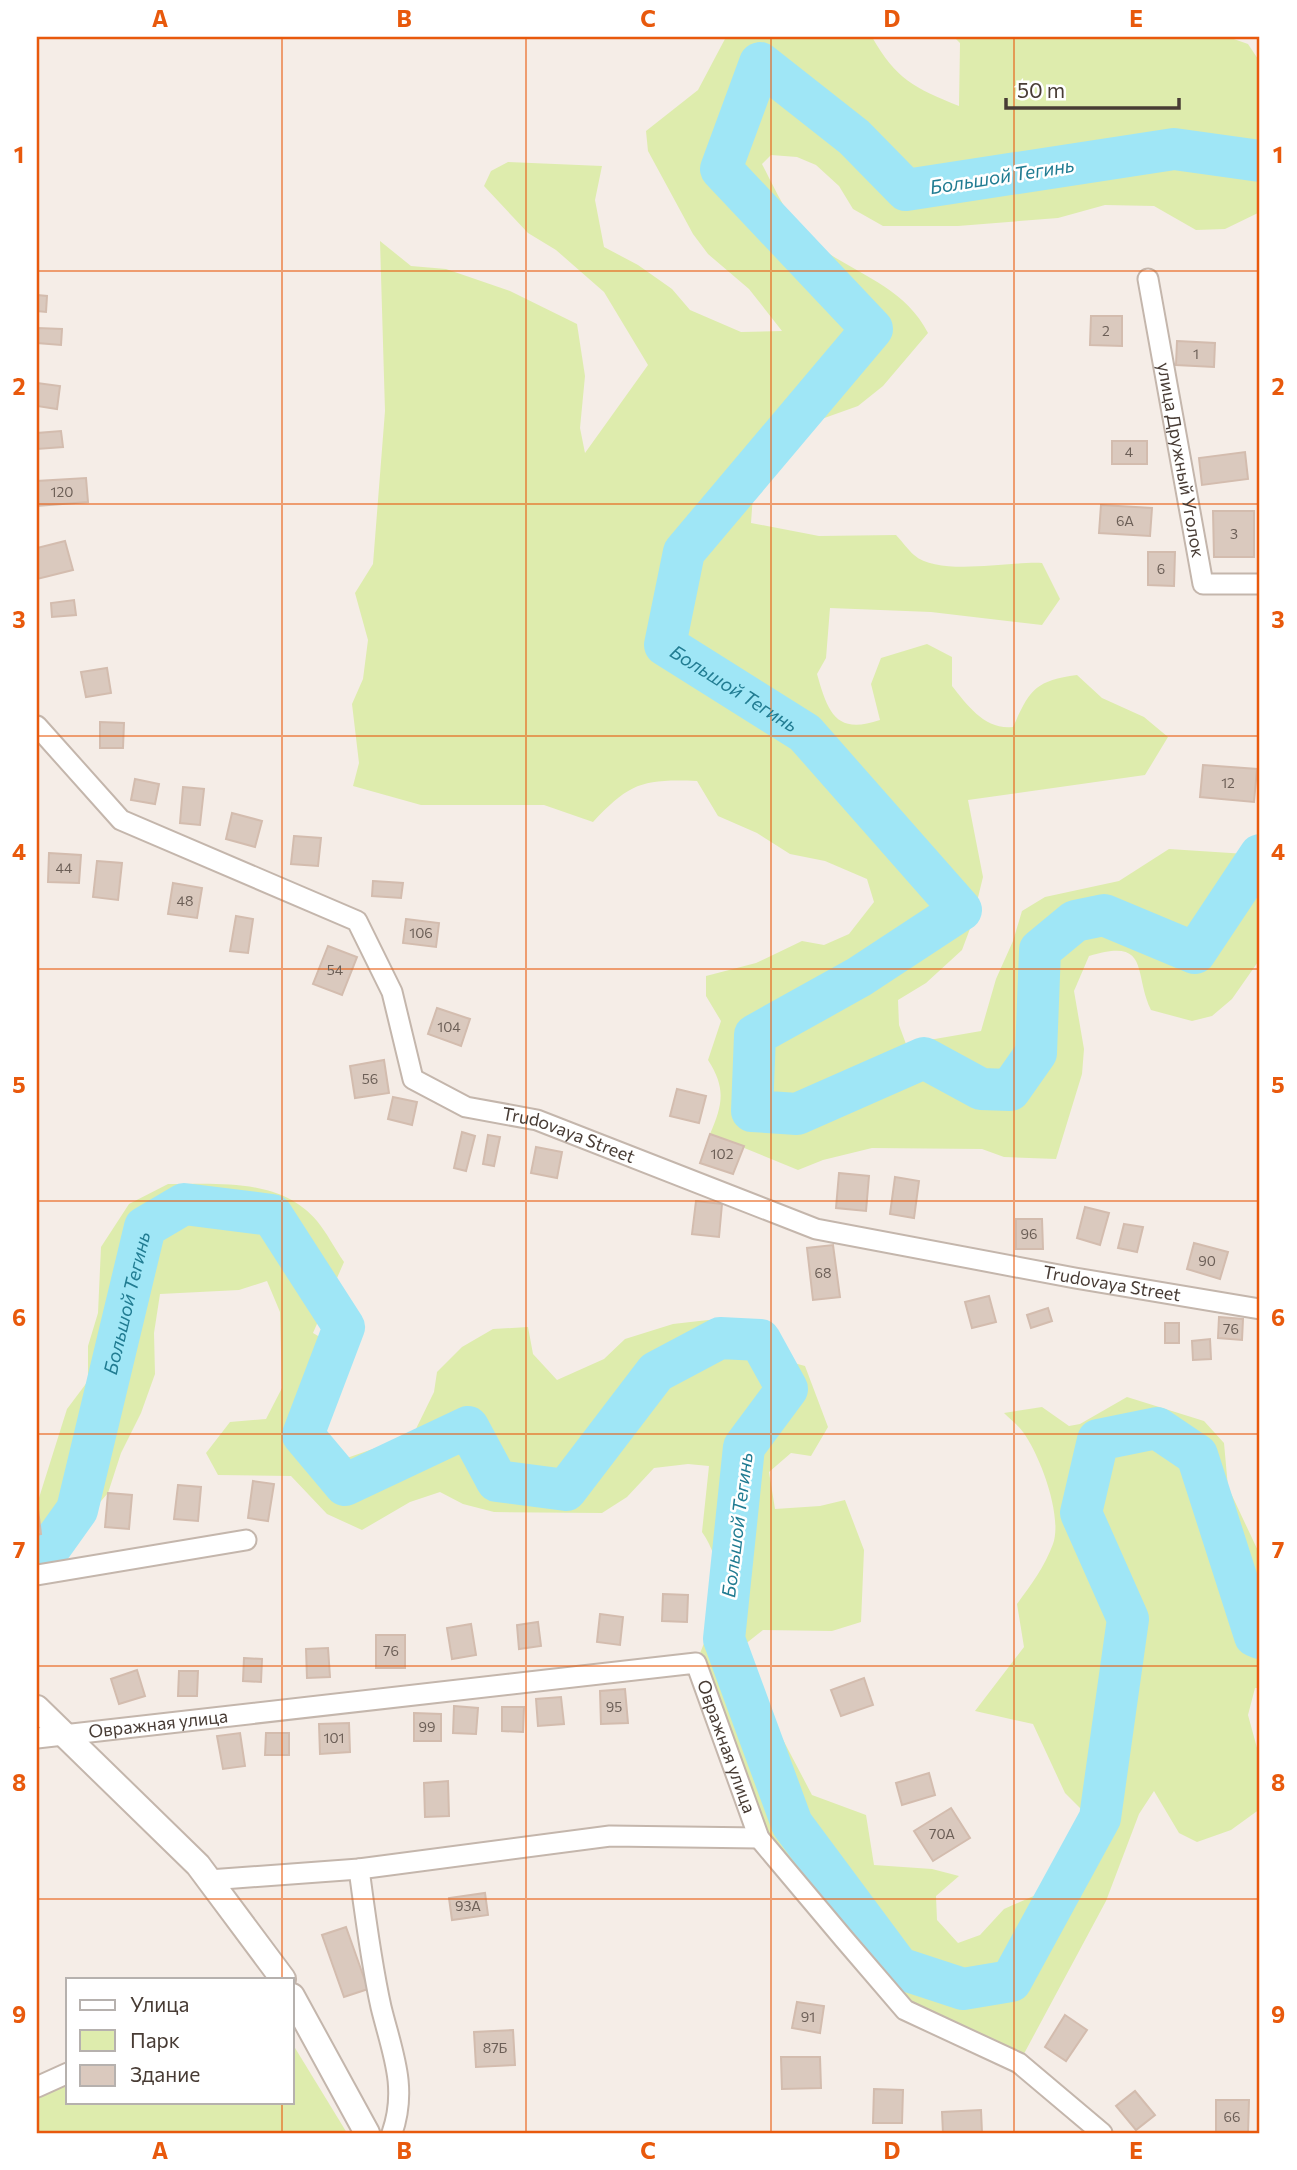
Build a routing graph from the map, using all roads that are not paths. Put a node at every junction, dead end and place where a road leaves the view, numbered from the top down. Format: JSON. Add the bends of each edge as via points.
{"nodes":[{"id":1,"x":1148,"y":279,"type":"dead end"},
{"id":2,"x":1260,"y":584,"type":"edge"},
{"id":3,"x":37,"y":726,"type":"edge"},
{"id":4,"x":1260,"y":1309,"type":"edge"},
{"id":5,"x":246,"y":1540,"type":"dead end"},
{"id":6,"x":37,"y":1575,"type":"edge"},
{"id":7,"x":37,"y":1708,"type":"edge"},
{"id":8,"x":64,"y":1733,"type":"junction"},
{"id":9,"x":37,"y":1738,"type":"edge"},
{"id":10,"x":759,"y":1838,"type":"junction"},
{"id":11,"x":359,"y":1868,"type":"junction"},
{"id":12,"x":209,"y":1880,"type":"junction"},
{"id":13,"x":282,"y":1978,"type":"edge"},
{"id":14,"x":294,"y":2000,"type":"edge"},
{"id":15,"x":66,"y":2074,"type":"edge"},
{"id":16,"x":37,"y":2087,"type":"edge"},
{"id":17,"x":367,"y":2133,"type":"edge"},
{"id":18,"x":392,"y":2133,"type":"edge"},
{"id":19,"x":1102,"y":2133,"type":"edge"}],
"edges":[{"from":1,"to":2,"type":"street","name":"улица Дружный Уголок","via":[[1203,584]]},
{"from":3,"to":4,"type":"street","name":"Trudovaya Street","via":[[121,820],[357,922],[392,992],[412,1079],[466,1107],[537,1120],[816,1228]]},
{"from":5,"to":6,"type":"street"},
{"from":7,"to":8,"type":"street","name":"Овражная улица"},
{"from":8,"to":9,"type":"street","name":"Овражная улица"},
{"from":8,"to":10,"type":"street","name":"Овражная улица","via":[[696,1663]]},
{"from":8,"to":12,"type":"street","name":"Овражная улица"},
{"from":10,"to":11,"type":"street","via":[[611,1836]]},
{"from":10,"to":19,"type":"street","name":"Овражная улица","via":[[905,2010],[1019,2063]]},
{"from":11,"to":12,"type":"street"},
{"from":11,"to":18,"type":"street","via":[[381,2007],[394,2047],[399,2084]]},
{"from":12,"to":13,"type":"street","name":"Овражная улица"},
{"from":14,"to":17,"type":"street"},
{"from":15,"to":16,"type":"street"}]}
